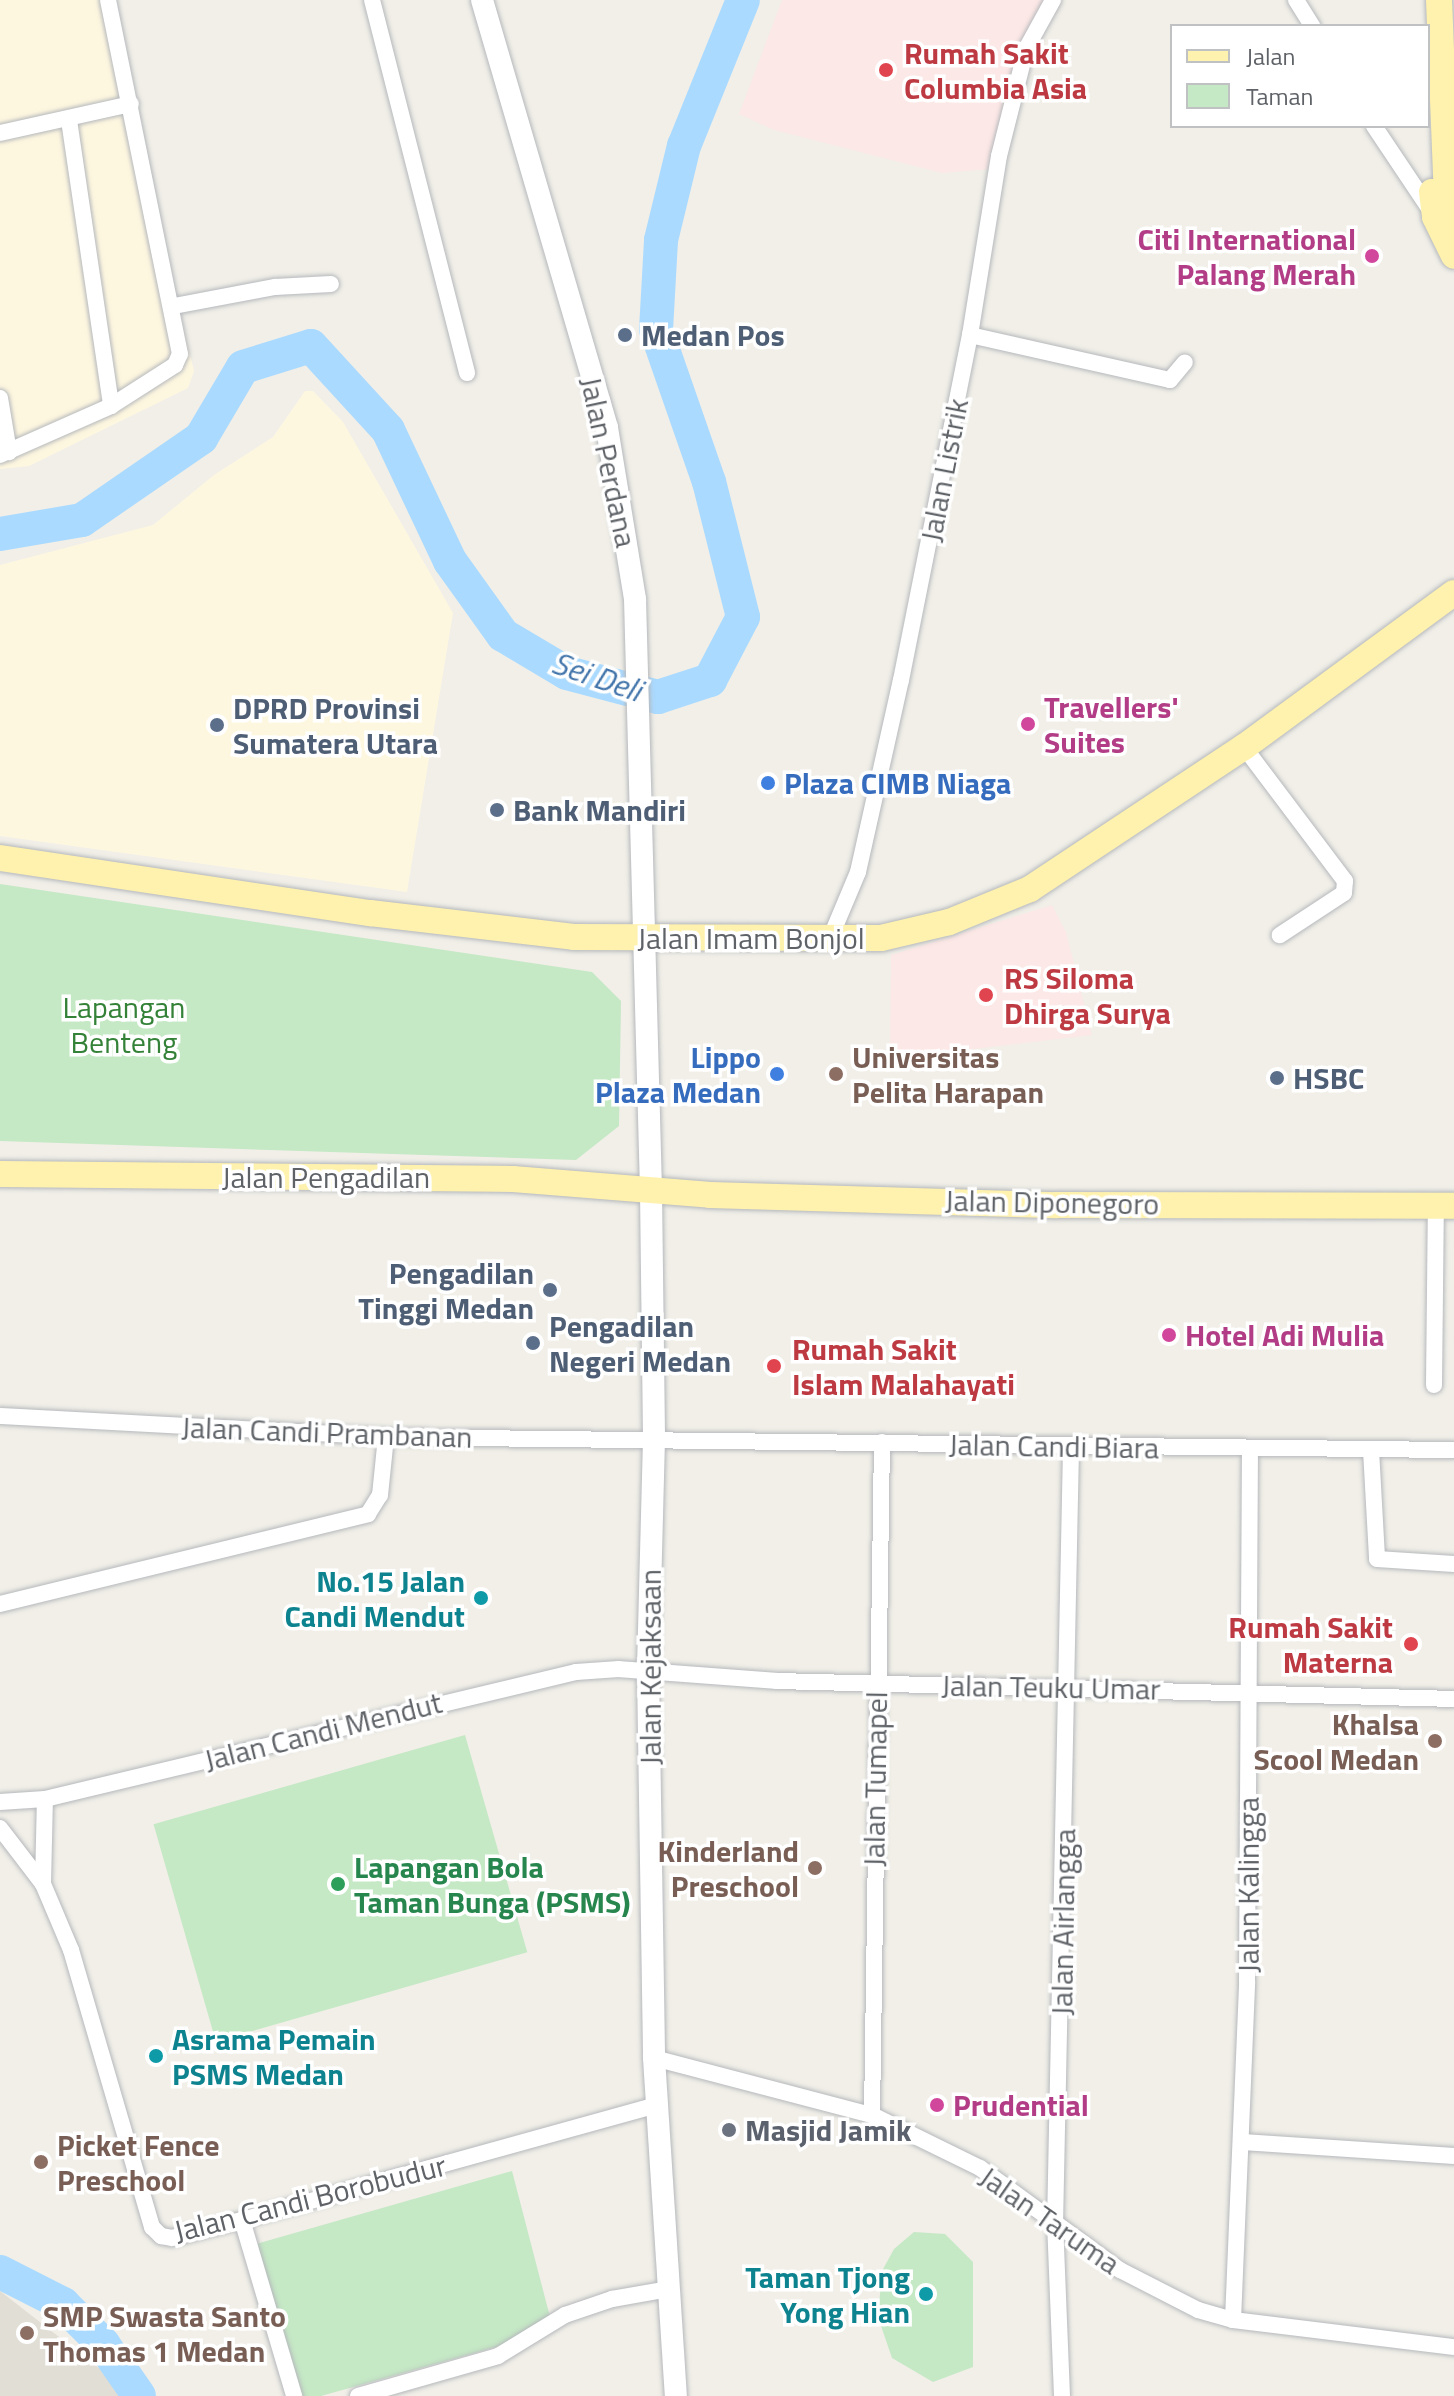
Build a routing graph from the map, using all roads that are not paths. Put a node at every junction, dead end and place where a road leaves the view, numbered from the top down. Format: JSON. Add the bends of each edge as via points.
{"nodes":[{"id":1,"x":108,"y":0,"type":"edge"},
{"id":2,"x":372,"y":0,"type":"edge"},
{"id":3,"x":482,"y":0,"type":"edge"},
{"id":4,"x":1053,"y":0,"type":"edge"},
{"id":5,"x":1296,"y":0,"type":"edge"},
{"id":6,"x":1426,"y":0,"type":"edge"},
{"id":7,"x":1439,"y":0,"type":"edge"},
{"id":8,"x":1311,"y":24,"type":"edge"},
{"id":9,"x":1427,"y":24,"type":"edge"},
{"id":10,"x":1430,"y":93,"type":"edge"},
{"id":11,"x":131,"y":104,"type":"junction"},
{"id":12,"x":69,"y":120,"type":"junction"},
{"id":13,"x":1376,"y":128,"type":"edge"},
{"id":14,"x":0,"y":133,"type":"edge"},
{"id":15,"x":1444,"y":217,"type":"edge"},
{"id":16,"x":1454,"y":256,"type":"edge"},
{"id":17,"x":331,"y":284,"type":"dead end"},
{"id":18,"x":173,"y":302,"type":"junction"},
{"id":19,"x":970,"y":335,"type":"junction"},
{"id":20,"x":1185,"y":362,"type":"dead end"},
{"id":21,"x":467,"y":373,"type":"dead end"},
{"id":22,"x":0,"y":398,"type":"edge"},
{"id":23,"x":111,"y":406,"type":"junction"},
{"id":24,"x":5,"y":453,"type":"edge"},
{"id":25,"x":1454,"y":593,"type":"edge"},
{"id":26,"x":1244,"y":747,"type":"junction"},
{"id":27,"x":0,"y":858,"type":"edge"},
{"id":28,"x":1280,"y":935,"type":"dead end"},
{"id":29,"x":640,"y":938,"type":"junction"},
{"id":30,"x":829,"y":941,"type":"junction"},
{"id":31,"x":0,"y":1174,"type":"edge"},
{"id":32,"x":651,"y":1191,"type":"junction"},
{"id":33,"x":1445,"y":1206,"type":"edge"},
{"id":34,"x":1434,"y":1385,"type":"dead end"},
{"id":35,"x":0,"y":1416,"type":"edge"},
{"id":36,"x":386,"y":1437,"type":"junction"},
{"id":37,"x":654,"y":1439,"type":"junction"},
{"id":38,"x":882,"y":1442,"type":"junction"},
{"id":39,"x":1071,"y":1447,"type":"junction"},
{"id":40,"x":1250,"y":1449,"type":"junction"},
{"id":41,"x":1371,"y":1450,"type":"junction"},
{"id":42,"x":1454,"y":1450,"type":"edge"},
{"id":43,"x":1454,"y":1564,"type":"edge"},
{"id":44,"x":0,"y":1604,"type":"edge"},
{"id":45,"x":648,"y":1671,"type":"junction"},
{"id":46,"x":876,"y":1684,"type":"junction"},
{"id":47,"x":1068,"y":1688,"type":"junction"},
{"id":48,"x":1249,"y":1690,"type":"junction"},
{"id":49,"x":1454,"y":1699,"type":"edge"},
{"id":50,"x":45,"y":1799,"type":"junction"},
{"id":51,"x":0,"y":1802,"type":"edge"},
{"id":52,"x":0,"y":1828,"type":"edge"},
{"id":53,"x":43,"y":1884,"type":"junction"},
{"id":54,"x":654,"y":2058,"type":"junction"},
{"id":55,"x":656,"y":2105,"type":"junction"},
{"id":56,"x":872,"y":2115,"type":"junction"},
{"id":57,"x":1243,"y":2142,"type":"junction"},
{"id":58,"x":1454,"y":2156,"type":"edge"},
{"id":59,"x":242,"y":2220,"type":"junction"},
{"id":60,"x":1055,"y":2225,"type":"junction"},
{"id":61,"x":668,"y":2289,"type":"junction"},
{"id":62,"x":1233,"y":2320,"type":"junction"},
{"id":63,"x":1454,"y":2347,"type":"edge"},
{"id":64,"x":409,"y":2389,"type":"edge"},
{"id":65,"x":294,"y":2396,"type":"edge"},
{"id":66,"x":358,"y":2396,"type":"edge"},
{"id":67,"x":676,"y":2396,"type":"edge"},
{"id":68,"x":1062,"y":2396,"type":"edge"}],
"edges":[{"from":1,"to":11,"type":"street"},
{"from":2,"to":21,"type":"street"},
{"from":3,"to":29,"type":"main road","name":"Jalan Perdana","via":[[607,428],[635,599]]},
{"from":4,"to":19,"type":"street","name":"Jalan Listrik","via":[[1026,49],[1003,140]]},
{"from":5,"to":8,"type":"street"},
{"from":6,"to":9,"type":"main road"},
{"from":7,"to":15,"type":"main road"},
{"from":10,"to":15,"type":"main road"},
{"from":11,"to":12,"type":"street"},
{"from":11,"to":18,"type":"street"},
{"from":12,"to":14,"type":"street"},
{"from":12,"to":23,"type":"street"},
{"from":13,"to":15,"type":"street"},
{"from":15,"to":16,"type":"main road"},
{"from":17,"to":18,"type":"street"},
{"from":18,"to":23,"type":"street","via":[[178,360]]},
{"from":19,"to":20,"type":"street","via":[[1170,380]]},
{"from":19,"to":30,"type":"street","name":"Jalan Listrik","via":[[858,872]]},
{"from":22,"to":24,"type":"street"},
{"from":23,"to":24,"type":"street"},
{"from":25,"to":26,"type":"main road","name":"Jalan Imam Bonjol"},
{"from":26,"to":28,"type":"street","via":[[1346,885],[1344,893]]},
{"from":26,"to":30,"type":"main road","name":"Jalan Imam Bonjol","via":[[1018,895],[949,922],[881,938]]},
{"from":27,"to":29,"type":"main road","name":"Jalan Imam Bonjol","via":[[385,915],[574,937]]},
{"from":29,"to":30,"type":"main road","name":"Jalan Imam Bonjol"},
{"from":29,"to":32,"type":"main road","name":"Jalan Kejaksaan"},
{"from":31,"to":32,"type":"main road","name":"Jalan Pengadilan","via":[[513,1179]]},
{"from":32,"to":33,"type":"main road","name":"Jalan Diponegoro","via":[[1057,1205]]},
{"from":32,"to":37,"type":"main road","name":"Jalan Kejaksaan"},
{"from":33,"to":34,"type":"street"},
{"from":35,"to":36,"type":"street","name":"Jalan Candi Prambanan"},
{"from":36,"to":37,"type":"street","name":"Jalan Candi Prambanan"},
{"from":36,"to":44,"type":"street","via":[[380,1495],[368,1514]]},
{"from":37,"to":38,"type":"street","name":"Jalan Candi Biara"},
{"from":37,"to":45,"type":"main road","name":"Jalan Kejaksaan"},
{"from":38,"to":39,"type":"street","name":"Jalan Candi Biara"},
{"from":38,"to":46,"type":"street","name":"Jalan Tumapel"},
{"from":39,"to":40,"type":"street","name":"Jalan Candi Biara"},
{"from":39,"to":47,"type":"street","name":"Jalan Airlangga"},
{"from":40,"to":41,"type":"street","name":"Jalan Candi Biara"},
{"from":40,"to":48,"type":"street","name":"Jalan Kalingga"},
{"from":41,"to":42,"type":"street","name":"Jalan Candi Biara"},
{"from":41,"to":43,"type":"street","via":[[1377,1559]]},
{"from":45,"to":46,"type":"street","name":"Jalan Teuku Umar"},
{"from":45,"to":50,"type":"street","name":"Jalan Candi Mendut","via":[[548,1676]]},
{"from":45,"to":54,"type":"main road","name":"Jalan Kejaksaan"},
{"from":46,"to":47,"type":"street","name":"Jalan Teuku Umar"},
{"from":46,"to":56,"type":"street","name":"Jalan Tumapel"},
{"from":47,"to":48,"type":"street","name":"Jalan Teuku Umar"},
{"from":47,"to":60,"type":"street","name":"Jalan Airlangga"},
{"from":48,"to":49,"type":"street","name":"Jalan Teuku Umar"},
{"from":48,"to":57,"type":"street","name":"Jalan Kalingga"},
{"from":50,"to":51,"type":"street","name":"Jalan Candi Mendut"},
{"from":50,"to":53,"type":"street"},
{"from":52,"to":53,"type":"street","name":"Jalan Candi Borobudur"},
{"from":53,"to":59,"type":"street","name":"Jalan Candi Borobudur","via":[[91,2007],[152,2227],[172,2238]]},
{"from":54,"to":55,"type":"main road","name":"Jalan Kejaksaan"},
{"from":54,"to":56,"type":"street","name":"Jalan Taruma"},
{"from":55,"to":59,"type":"street","name":"Jalan Candi Borobudur"},
{"from":55,"to":61,"type":"main road","name":"Jalan Kejaksaan"},
{"from":56,"to":60,"type":"street","name":"Jalan Taruma","via":[[980,2168]]},
{"from":57,"to":58,"type":"street"},
{"from":57,"to":62,"type":"street","name":"Jalan Kalingga"},
{"from":59,"to":65,"type":"street"},
{"from":60,"to":62,"type":"street","name":"Jalan Taruma","via":[[1120,2270],[1198,2310]]},
{"from":60,"to":68,"type":"street","name":"Jalan Airlangga"},
{"from":61,"to":64,"type":"street","via":[[612,2299],[565,2315],[498,2356]]},
{"from":61,"to":67,"type":"main road","name":"Jalan Kejaksaan"},
{"from":62,"to":63,"type":"street","name":"Jalan Taruma"},
{"from":64,"to":66,"type":"street"}]}
